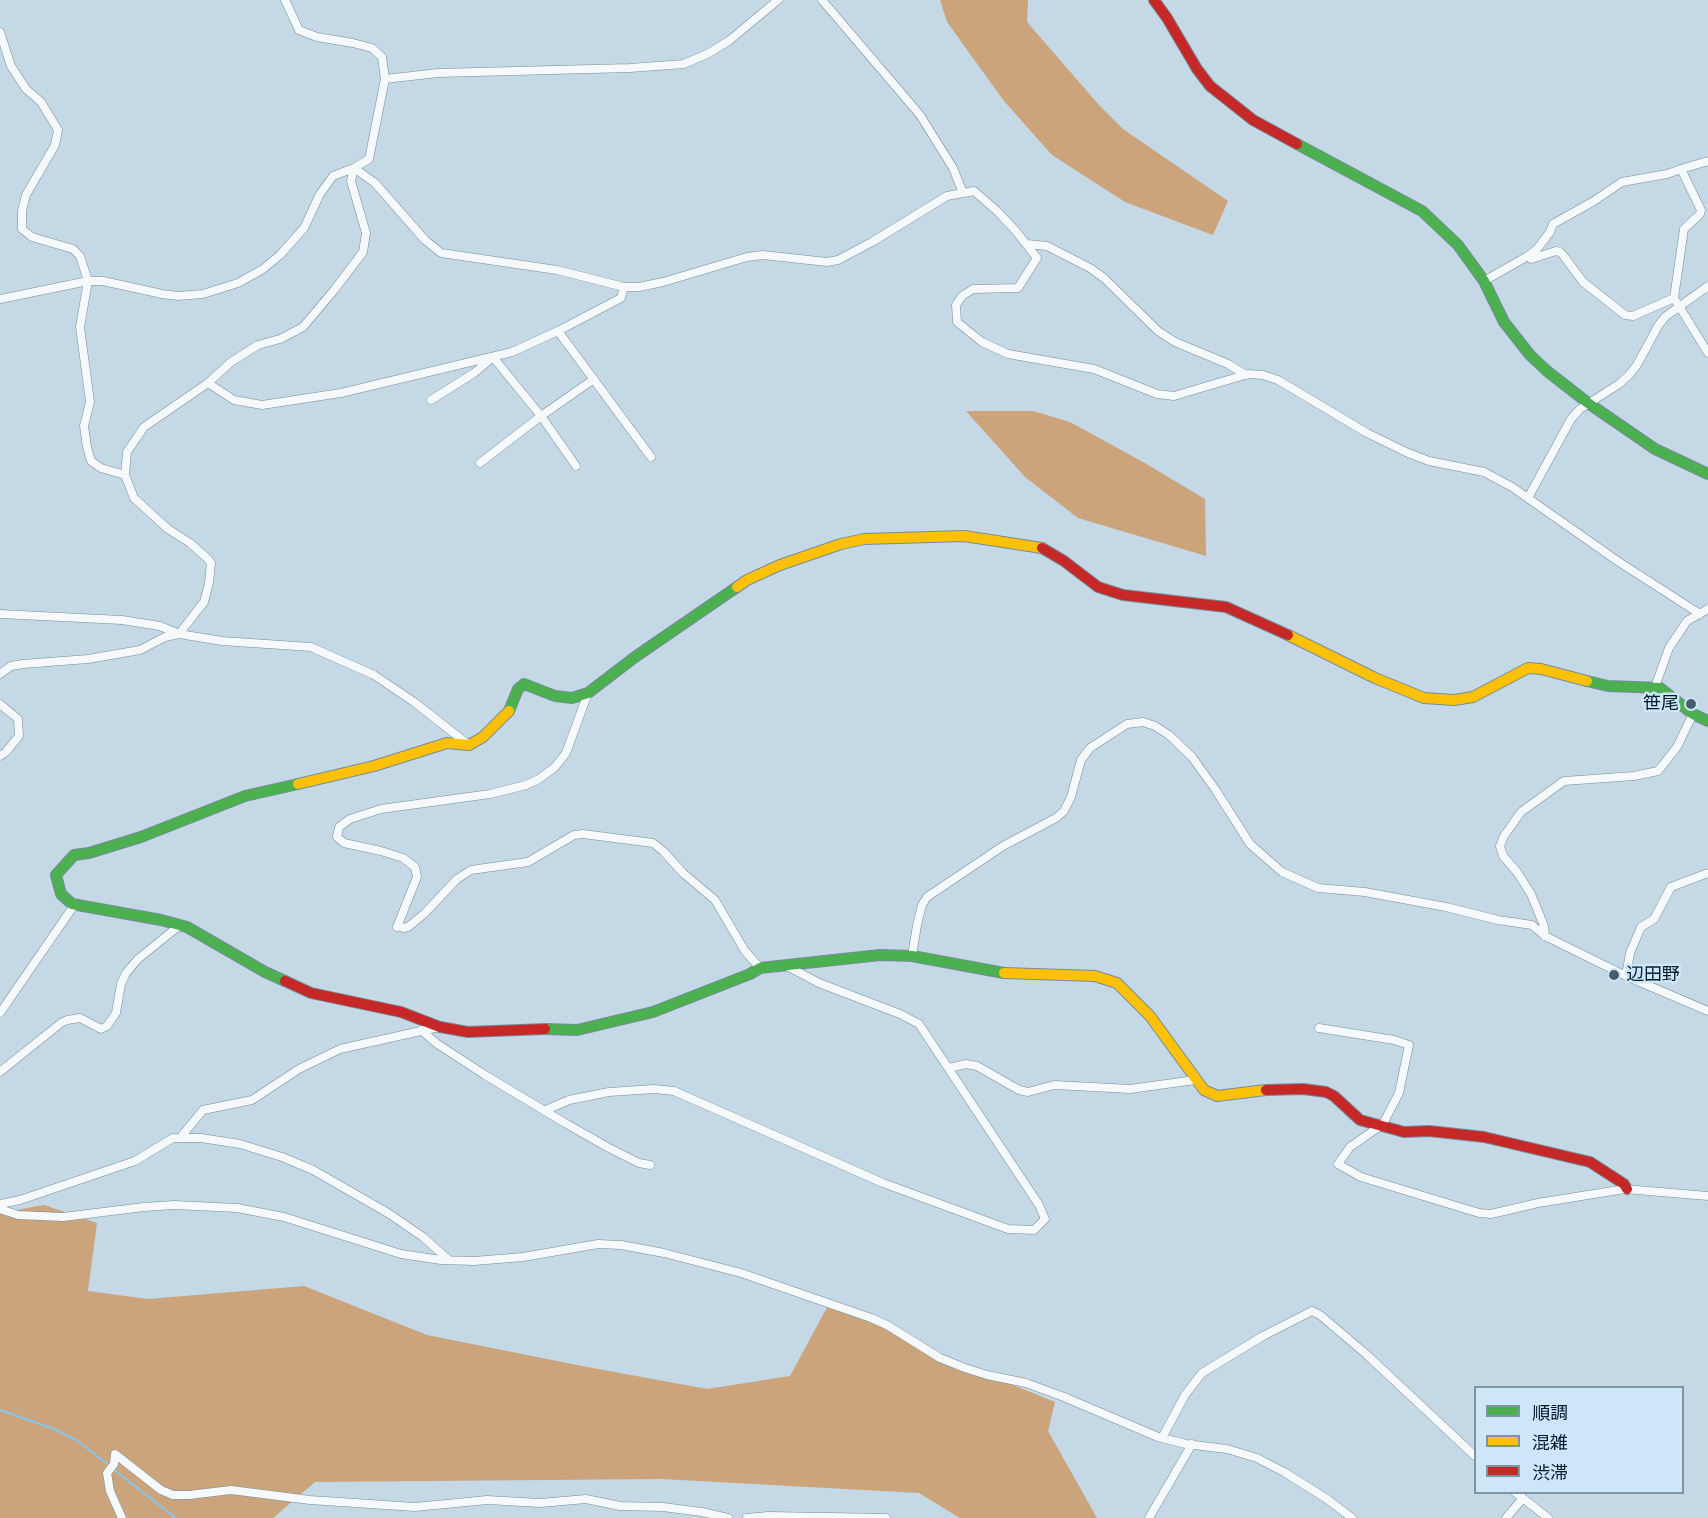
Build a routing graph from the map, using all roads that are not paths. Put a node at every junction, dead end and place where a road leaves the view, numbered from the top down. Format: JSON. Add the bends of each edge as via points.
{"nodes":[{"id":1,"x":285,"y":0,"type":"edge"},
{"id":2,"x":778,"y":0,"type":"edge"},
{"id":3,"x":822,"y":0,"type":"edge"},
{"id":4,"x":1154,"y":0,"type":"edge"},
{"id":5,"x":0,"y":32,"type":"edge"},
{"id":6,"x":385,"y":79,"type":"junction"},
{"id":7,"x":1708,"y":161,"type":"edge"},
{"id":8,"x":354,"y":168,"type":"junction"},
{"id":9,"x":1681,"y":169,"type":"junction"},
{"id":10,"x":963,"y":192,"type":"junction"},
{"id":11,"x":1027,"y":243,"type":"junction"},
{"id":12,"x":1528,"y":256,"type":"junction"},
{"id":13,"x":88,"y":281,"type":"junction"},
{"id":14,"x":1484,"y":281,"type":"junction"},
{"id":15,"x":1708,"y":286,"type":"edge"},
{"id":16,"x":624,"y":287,"type":"junction"},
{"id":17,"x":1674,"y":298,"type":"junction"},
{"id":18,"x":0,"y":299,"type":"edge"},
{"id":19,"x":1679,"y":308,"type":"junction"},
{"id":20,"x":558,"y":331,"type":"junction"},
{"id":21,"x":1708,"y":353,"type":"edge"},
{"id":22,"x":493,"y":357,"type":"junction"},
{"id":23,"x":1246,"y":375,"type":"junction"},
{"id":24,"x":594,"y":378,"type":"junction"},
{"id":25,"x":208,"y":383,"type":"junction"},
{"id":26,"x":431,"y":400,"type":"dead end"},
{"id":27,"x":1588,"y":403,"type":"junction"},
{"id":28,"x":541,"y":416,"type":"junction"},
{"id":29,"x":651,"y":457,"type":"dead end"},
{"id":30,"x":480,"y":463,"type":"dead end"},
{"id":31,"x":576,"y":466,"type":"dead end"},
{"id":32,"x":1708,"y":474,"type":"edge"},
{"id":33,"x":126,"y":475,"type":"junction"},
{"id":34,"x":1528,"y":498,"type":"junction"},
{"id":35,"x":1708,"y":609,"type":"edge"},
{"id":36,"x":0,"y":614,"type":"edge"},
{"id":37,"x":1700,"y":614,"type":"junction"},
{"id":38,"x":179,"y":634,"type":"junction"},
{"id":39,"x":0,"y":674,"type":"edge"},
{"id":40,"x":1655,"y":687,"type":"junction"},
{"id":41,"x":588,"y":693,"type":"junction"},
{"id":42,"x":0,"y":704,"type":"edge"},
{"id":43,"x":1694,"y":714,"type":"junction"},
{"id":44,"x":1708,"y":721,"type":"edge"},
{"id":45,"x":469,"y":745,"type":"junction"},
{"id":46,"x":0,"y":756,"type":"edge"},
{"id":47,"x":1708,"y":873,"type":"edge"},
{"id":48,"x":75,"y":904,"type":"junction"},
{"id":49,"x":180,"y":925,"type":"junction"},
{"id":50,"x":1545,"y":936,"type":"junction"},
{"id":51,"x":912,"y":956,"type":"junction"},
{"id":52,"x":784,"y":964,"type":"junction"},
{"id":53,"x":760,"y":968,"type":"junction"},
{"id":54,"x":1626,"y":976,"type":"junction"},
{"id":55,"x":1708,"y":1011,"type":"edge"},
{"id":56,"x":0,"y":1013,"type":"edge"},
{"id":57,"x":440,"y":1027,"type":"junction"},
{"id":58,"x":1319,"y":1028,"type":"dead end"},
{"id":59,"x":421,"y":1030,"type":"junction"},
{"id":60,"x":949,"y":1068,"type":"junction"},
{"id":61,"x":0,"y":1072,"type":"edge"},
{"id":62,"x":1195,"y":1080,"type":"junction"},
{"id":63,"x":546,"y":1110,"type":"junction"},
{"id":64,"x":1380,"y":1126,"type":"junction"},
{"id":65,"x":180,"y":1138,"type":"junction"},
{"id":66,"x":650,"y":1165,"type":"dead end"},
{"id":67,"x":1627,"y":1189,"type":"junction"},
{"id":68,"x":1708,"y":1196,"type":"edge"},
{"id":69,"x":0,"y":1204,"type":"edge"},
{"id":70,"x":0,"y":1209,"type":"edge"},
{"id":71,"x":449,"y":1260,"type":"junction"},
{"id":72,"x":1162,"y":1438,"type":"junction"},
{"id":73,"x":1192,"y":1444,"type":"junction"},
{"id":74,"x":1474,"y":1455,"type":"edge"},
{"id":75,"x":1518,"y":1494,"type":"edge"},
{"id":76,"x":1523,"y":1498,"type":"junction"},
{"id":77,"x":122,"y":1518,"type":"edge"},
{"id":78,"x":728,"y":1518,"type":"edge"},
{"id":79,"x":747,"y":1518,"type":"edge"},
{"id":80,"x":886,"y":1518,"type":"edge"},
{"id":81,"x":1149,"y":1518,"type":"edge"},
{"id":82,"x":1352,"y":1518,"type":"edge"},
{"id":83,"x":1506,"y":1518,"type":"edge"},
{"id":84,"x":1548,"y":1518,"type":"edge"}],
"edges":[{"from":1,"to":6,"type":"street","via":[[299,30],[372,48],[382,57]]},
{"from":2,"to":6,"type":"street","via":[[730,40],[684,64],[438,73]]},
{"from":3,"to":10,"type":"street","via":[[920,115]]},
{"from":4,"to":14,"type":"street","via":[[1197,69],[1232,105],[1422,211],[1458,245]]},
{"from":5,"to":13,"type":"street","via":[[11,66],[58,130],[55,145],[26,195],[22,229],[32,237],[73,249],[80,256]]},
{"from":6,"to":8,"type":"street","via":[[369,159]]},
{"from":7,"to":9,"type":"street"},
{"from":8,"to":13,"type":"street","via":[[333,176],[304,228],[280,255],[238,283],[203,294],[178,296]]},
{"from":8,"to":16,"type":"street","via":[[375,183],[441,253],[557,270]]},
{"from":8,"to":25,"type":"street","via":[[351,182],[366,233],[363,252],[303,327],[258,345]]},
{"from":9,"to":12,"type":"street","via":[[1622,182],[1553,224]]},
{"from":9,"to":17,"type":"street","via":[[1701,210],[1684,228]]},
{"from":10,"to":11,"type":"street","via":[[974,191]]},
{"from":10,"to":16,"type":"street","via":[[947,196],[838,260],[747,257],[663,282]]},
{"from":11,"to":23,"type":"street","via":[[1047,246],[1090,268],[1158,332]]},
{"from":11,"to":23,"type":"street","via":[[1037,258],[1018,288],[973,289],[956,305],[957,322],[982,342],[1008,354],[1094,369],[1148,392],[1165,395],[1174,396]]},
{"from":12,"to":14,"type":"street"},
{"from":12,"to":17,"type":"street","via":[[1531,259],[1560,252],[1583,282],[1625,315],[1633,316]]},
{"from":13,"to":18,"type":"street"},
{"from":13,"to":33,"type":"street","via":[[80,327],[90,402],[84,426],[87,447],[91,460],[101,468]]},
{"from":14,"to":27,"type":"street","via":[[1504,322],[1530,355]]},
{"from":15,"to":19,"type":"street"},
{"from":16,"to":20,"type":"street","via":[[621,298]]},
{"from":17,"to":19,"type":"street"},
{"from":19,"to":21,"type":"street"},
{"from":19,"to":27,"type":"street","via":[[1658,326],[1629,375]]},
{"from":20,"to":22,"type":"street"},
{"from":20,"to":24,"type":"street"},
{"from":22,"to":25,"type":"street","via":[[341,393],[275,404],[240,402]]},
{"from":22,"to":26,"type":"street"},
{"from":22,"to":28,"type":"street"},
{"from":23,"to":34,"type":"street","via":[[1278,380],[1408,453],[1484,472]]},
{"from":24,"to":28,"type":"street"},
{"from":24,"to":29,"type":"street"},
{"from":25,"to":33,"type":"street","via":[[144,427],[127,452]]},
{"from":27,"to":32,"type":"street","via":[[1655,450]]},
{"from":27,"to":34,"type":"street","via":[[1571,419]]},
{"from":28,"to":30,"type":"street"},
{"from":28,"to":31,"type":"street"},
{"from":33,"to":38,"type":"street","via":[[135,498],[147,511],[210,561],[204,602]]},
{"from":34,"to":37,"type":"street"},
{"from":35,"to":37,"type":"street"},
{"from":36,"to":38,"type":"street","via":[[122,620],[160,626]]},
{"from":37,"to":40,"type":"street","via":[[1687,621],[1669,648]]},
{"from":38,"to":39,"type":"street","via":[[140,650],[23,664]]},
{"from":38,"to":45,"type":"street","via":[[312,647],[374,675]]},
{"from":40,"to":41,"type":"street","via":[[1618,687],[1528,669],[1473,697],[1424,698],[1226,607],[1124,596],[1098,587],[1040,547],[964,536],[923,536],[840,544],[747,580]]},
{"from":40,"to":43,"type":"street"},
{"from":41,"to":45,"type":"street","via":[[572,698],[555,696],[524,684],[508,712]]},
{"from":41,"to":53,"type":"street","via":[[566,753],[539,779],[490,794],[381,809],[350,819],[339,827],[337,837],[344,843],[403,858],[415,867],[417,877],[397,927],[403,928],[471,870],[528,862],[574,835],[653,843],[716,900]]},
{"from":42,"to":46,"type":"street","via":[[18,718],[19,736]]},
{"from":43,"to":44,"type":"street"},
{"from":43,"to":50,"type":"street","via":[[1677,747],[1658,771],[1564,781],[1521,812],[1504,836],[1500,846],[1503,856],[1531,894]]},
{"from":45,"to":48,"type":"street","via":[[447,743],[374,766],[245,796],[141,837],[74,855],[56,875],[62,894]]},
{"from":47,"to":54,"type":"street","via":[[1671,887],[1653,919],[1641,927]]},
{"from":48,"to":49,"type":"street"},
{"from":48,"to":56,"type":"street"},
{"from":49,"to":57,"type":"street","via":[[311,993],[401,1012]]},
{"from":49,"to":61,"type":"street","via":[[138,958],[126,973],[116,1013],[107,1026],[101,1029],[80,1018],[67,1020]]},
{"from":50,"to":51,"type":"street","via":[[1532,925],[1365,892],[1318,888],[1282,872],[1250,844],[1192,757],[1155,726],[1135,722],[1090,748],[1081,760],[1071,797],[1056,818],[1003,846],[927,897],[916,925]]},
{"from":50,"to":54,"type":"street"},
{"from":51,"to":52,"type":"street","via":[[889,954]]},
{"from":51,"to":62,"type":"street","via":[[1005,973],[1095,976],[1117,983],[1150,1016]]},
{"from":52,"to":53,"type":"street"},
{"from":52,"to":60,"type":"street","via":[[819,983],[919,1024]]},
{"from":53,"to":57,"type":"street","via":[[653,1012],[577,1030],[468,1032]]},
{"from":54,"to":55,"type":"street"},
{"from":57,"to":59,"type":"street"},
{"from":58,"to":64,"type":"street","via":[[1409,1045],[1399,1092]]},
{"from":59,"to":63,"type":"street","via":[[485,1075]]},
{"from":59,"to":65,"type":"street","via":[[340,1049],[299,1069],[252,1100],[203,1110]]},
{"from":60,"to":62,"type":"street","via":[[976,1066],[1028,1092],[1054,1085],[1130,1089]]},
{"from":60,"to":63,"type":"street","via":[[1039,1205],[1045,1219],[1034,1230],[1008,1229],[883,1183],[674,1091],[609,1092],[569,1100]]},
{"from":62,"to":64,"type":"street","via":[[1217,1096],[1271,1089],[1326,1092],[1360,1120]]},
{"from":63,"to":66,"type":"street","via":[[609,1149]]},
{"from":64,"to":67,"type":"street","via":[[1404,1132],[1484,1137],[1590,1162]]},
{"from":64,"to":67,"type":"street","via":[[1350,1147],[1338,1164],[1361,1177],[1479,1213]]},
{"from":65,"to":69,"type":"street","via":[[173,1138],[135,1161]]},
{"from":65,"to":71,"type":"street","via":[[240,1144],[314,1170],[388,1213]]},
{"from":67,"to":68,"type":"street"},
{"from":70,"to":71,"type":"street","via":[[18,1215],[63,1217],[174,1205],[237,1208],[284,1217],[401,1254]]},
{"from":71,"to":72,"type":"street","via":[[523,1257],[598,1244],[664,1253],[741,1273],[871,1318],[940,1358],[987,1375],[1026,1383]]},
{"from":72,"to":73,"type":"street"},
{"from":72,"to":74,"type":"street","via":[[1202,1373],[1312,1311],[1366,1354]]},
{"from":73,"to":81,"type":"street"},
{"from":73,"to":82,"type":"street","via":[[1257,1458]]},
{"from":75,"to":76,"type":"street"},
{"from":76,"to":83,"type":"street"},
{"from":76,"to":84,"type":"street"},
{"from":77,"to":78,"type":"street","via":[[106,1473],[114,1464],[115,1454],[173,1495],[231,1490],[309,1500],[415,1506],[487,1500],[540,1503],[586,1499]]},
{"from":79,"to":80,"type":"street"}]}
